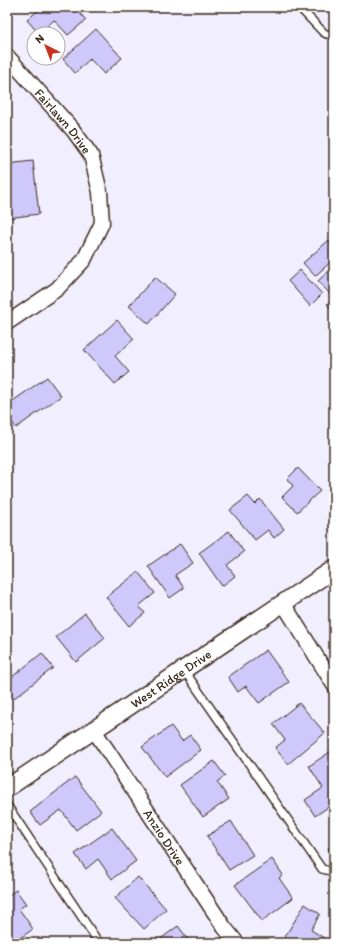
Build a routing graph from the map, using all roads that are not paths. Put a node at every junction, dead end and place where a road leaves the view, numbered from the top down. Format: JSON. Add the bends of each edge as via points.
{"nodes":[{"id":1,"x":300,"y":7,"type":"edge"},
{"id":2,"x":334,"y":32,"type":"edge"},
{"id":3,"x":7,"y":56,"type":"edge"},
{"id":4,"x":7,"y":324,"type":"edge"},
{"id":5,"x":334,"y":569,"type":"edge"},
{"id":6,"x":283,"y":603,"type":"junction"},
{"id":7,"x":184,"y":670,"type":"junction"},
{"id":8,"x":334,"y":684,"type":"edge"},
{"id":9,"x":94,"y":730,"type":"junction"},
{"id":10,"x":7,"y":788,"type":"edge"},
{"id":11,"x":7,"y":805,"type":"edge"},
{"id":12,"x":334,"y":872,"type":"edge"},
{"id":13,"x":99,"y":943,"type":"edge"},
{"id":14,"x":237,"y":943,"type":"edge"}],
"edges":[{"from":1,"to":2,"type":"lane","via":[[323,32],[328,35]]},
{"from":3,"to":4,"type":"street","name":"Fairlawn Drive","via":[[74,130],[91,155],[100,192],[102,223],[84,260],[57,290]]},
{"from":5,"to":6,"type":"street","name":"West Ridge Drive"},
{"from":6,"to":7,"type":"street","name":"West Ridge Drive"},
{"from":6,"to":8,"type":"street"},
{"from":7,"to":9,"type":"street","name":"West Ridge Drive"},
{"from":7,"to":12,"type":"lane","via":[[322,869]]},
{"from":9,"to":10,"type":"street","name":"West Ridge Drive"},
{"from":9,"to":14,"type":"street","name":"Anzio Drive"},
{"from":11,"to":13,"type":"lane"}]}
